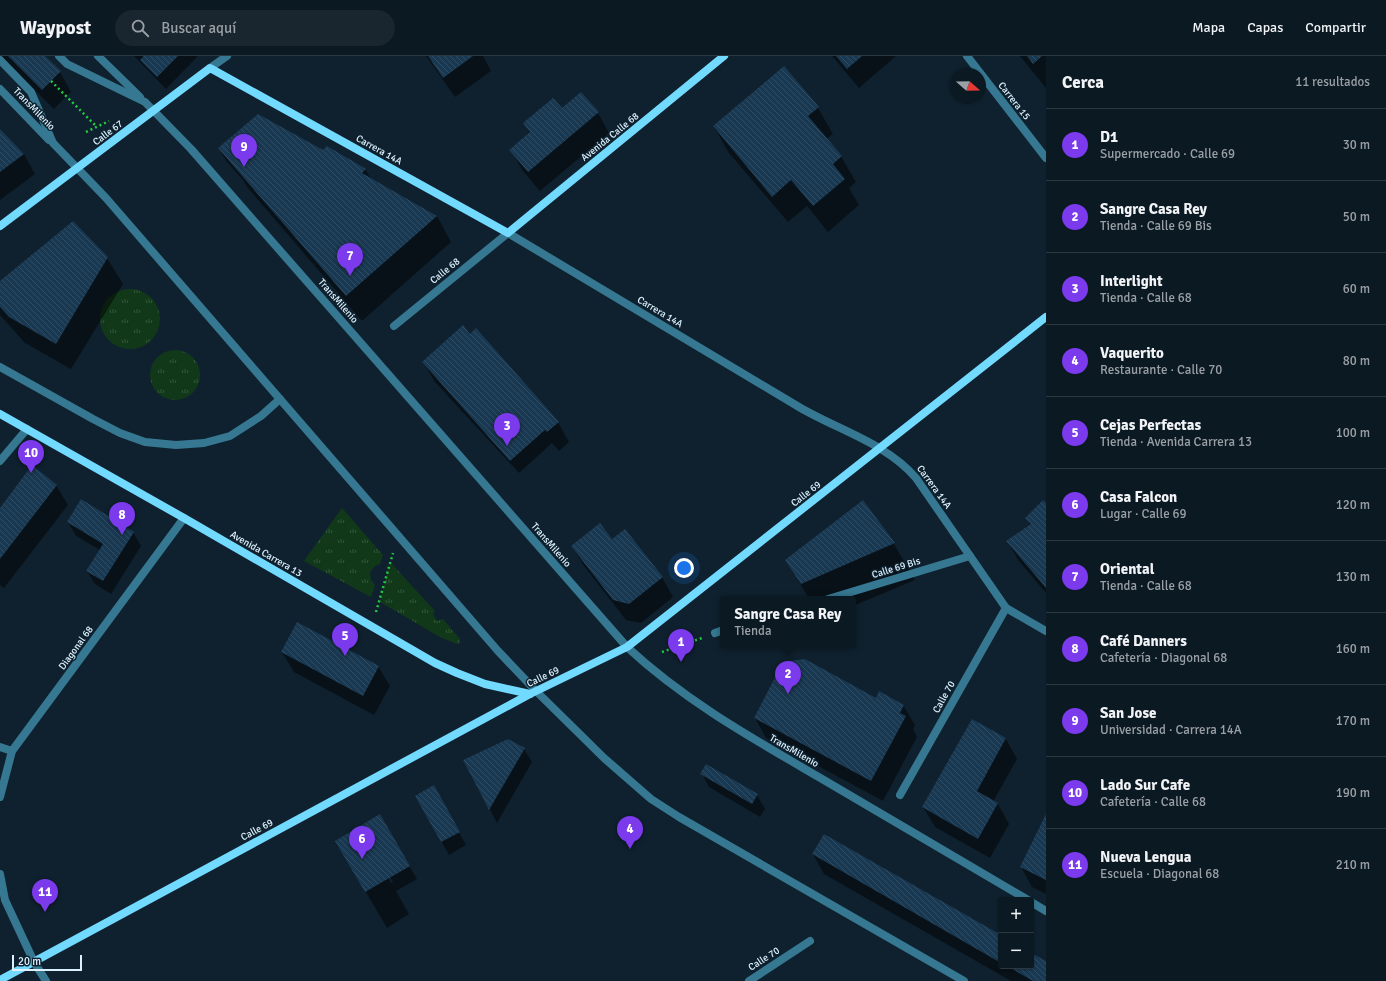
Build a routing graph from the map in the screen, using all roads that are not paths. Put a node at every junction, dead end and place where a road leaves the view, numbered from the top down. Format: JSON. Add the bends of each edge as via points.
{"nodes":[{"id":1,"x":60,"y":56,"type":"edge"},
{"id":2,"x":98,"y":56,"type":"edge"},
{"id":3,"x":227,"y":56,"type":"edge"},
{"id":4,"x":724,"y":56,"type":"edge"},
{"id":5,"x":966,"y":56,"type":"edge"},
{"id":6,"x":0,"y":60,"type":"edge"},
{"id":7,"x":210,"y":68,"type":"junction"},
{"id":8,"x":0,"y":89,"type":"edge"},
{"id":9,"x":145,"y":102,"type":"junction"},
{"id":10,"x":153,"y":111,"type":"junction"},
{"id":11,"x":53,"y":143,"type":"junction"},
{"id":12,"x":1046,"y":158,"type":"edge"},
{"id":13,"x":77,"y":169,"type":"junction"},
{"id":14,"x":0,"y":226,"type":"edge"},
{"id":15,"x":508,"y":232,"type":"junction"},
{"id":16,"x":1046,"y":317,"type":"edge"},
{"id":17,"x":394,"y":326,"type":"dead end"},
{"id":18,"x":0,"y":367,"type":"edge"},
{"id":19,"x":280,"y":399,"type":"junction"},
{"id":20,"x":0,"y":414,"type":"edge"},
{"id":21,"x":27,"y":429,"type":"junction"},
{"id":22,"x":880,"y":448,"type":"junction"},
{"id":23,"x":0,"y":461,"type":"edge"},
{"id":24,"x":184,"y":518,"type":"junction"},
{"id":25,"x":970,"y":556,"type":"junction"},
{"id":26,"x":838,"y":596,"type":"edge"},
{"id":27,"x":1006,"y":608,"type":"junction"},
{"id":28,"x":1046,"y":631,"type":"edge"},
{"id":29,"x":627,"y":647,"type":"junction"},
{"id":30,"x":533,"y":693,"type":"junction"},
{"id":31,"x":0,"y":747,"type":"edge"},
{"id":32,"x":12,"y":751,"type":"junction"},
{"id":33,"x":900,"y":796,"type":"dead end"},
{"id":34,"x":0,"y":797,"type":"edge"},
{"id":35,"x":0,"y":874,"type":"edge"},
{"id":36,"x":1023,"y":897,"type":"edge"},
{"id":37,"x":1034,"y":904,"type":"edge"},
{"id":38,"x":1046,"y":911,"type":"edge"},
{"id":39,"x":810,"y":941,"type":"dead end"},
{"id":40,"x":34,"y":962,"type":"junction"},
{"id":41,"x":0,"y":980,"type":"edge"},
{"id":42,"x":46,"y":981,"type":"edge"},
{"id":43,"x":749,"y":981,"type":"edge"},
{"id":44,"x":964,"y":981,"type":"edge"}],
"edges":[{"from":1,"to":9,"type":"street","name":"TransMilenio","via":[[67,64]]},
{"from":2,"to":9,"type":"street","name":"TransMilenio"},
{"from":3,"to":7,"type":"street","name":"Calle 67"},
{"from":4,"to":15,"type":"street","name":"Avenida Calle 68"},
{"from":5,"to":12,"type":"street","name":"Carrera 15"},
{"from":6,"to":11,"type":"street","name":"TransMilenio","via":[[31,92]]},
{"from":7,"to":10,"type":"street","name":"Calle 67"},
{"from":7,"to":15,"type":"street","name":"Carrera 14A"},
{"from":8,"to":11,"type":"street","name":"TransMilenio"},
{"from":9,"to":10,"type":"street","name":"TransMilenio"},
{"from":10,"to":13,"type":"street","name":"Calle 67"},
{"from":10,"to":29,"type":"street","name":"TransMilenio","via":[[191,149]]},
{"from":11,"to":13,"type":"street","name":"TransMilenio"},
{"from":13,"to":14,"type":"street","name":"Calle 67"},
{"from":13,"to":19,"type":"street","name":"TransMilenio","via":[[106,198]]},
{"from":15,"to":17,"type":"street","name":"Calle 68"},
{"from":15,"to":22,"type":"street","name":"Carrera 14A","via":[[810,414]]},
{"from":16,"to":22,"type":"street","name":"Calle 69"},
{"from":18,"to":19,"type":"street","via":[[93,420],[145,442],[176,445],[204,443],[230,436],[261,416]]},
{"from":19,"to":30,"type":"street","name":"TransMilenio"},
{"from":20,"to":21,"type":"street","name":"Avenida Carrera 13"},
{"from":21,"to":23,"type":"street"},
{"from":21,"to":24,"type":"street","name":"Avenida Carrera 13"},
{"from":22,"to":25,"type":"street","name":"Carrera 14A","via":[[907,467]]},
{"from":22,"to":29,"type":"street","name":"Calle 69"},
{"from":24,"to":30,"type":"street","name":"Avenida Carrera 13","via":[[435,663],[486,684]]},
{"from":24,"to":32,"type":"street","name":"Diagonal 68"},
{"from":25,"to":26,"type":"street","name":"Calle 69 Bis"},
{"from":25,"to":27,"type":"street","name":"Carrera 14A"},
{"from":27,"to":28,"type":"street","name":"Carrera 14A"},
{"from":27,"to":33,"type":"street","name":"Calle 70"},
{"from":29,"to":30,"type":"street","name":"Calle 69"},
{"from":29,"to":36,"type":"street","name":"TransMilenio","via":[[680,692],[728,724]]},
{"from":30,"to":40,"type":"street","name":"Calle 69"},
{"from":30,"to":44,"type":"street","name":"TransMilenio","via":[[651,798],[686,821]]},
{"from":31,"to":32,"type":"street"},
{"from":32,"to":34,"type":"street","name":"Diagonal 68"},
{"from":35,"to":40,"type":"street","via":[[4,900]]},
{"from":37,"to":38,"type":"street"},
{"from":39,"to":43,"type":"street","name":"Calle 70"},
{"from":40,"to":41,"type":"street","name":"Calle 69"},
{"from":40,"to":42,"type":"street"}]}
